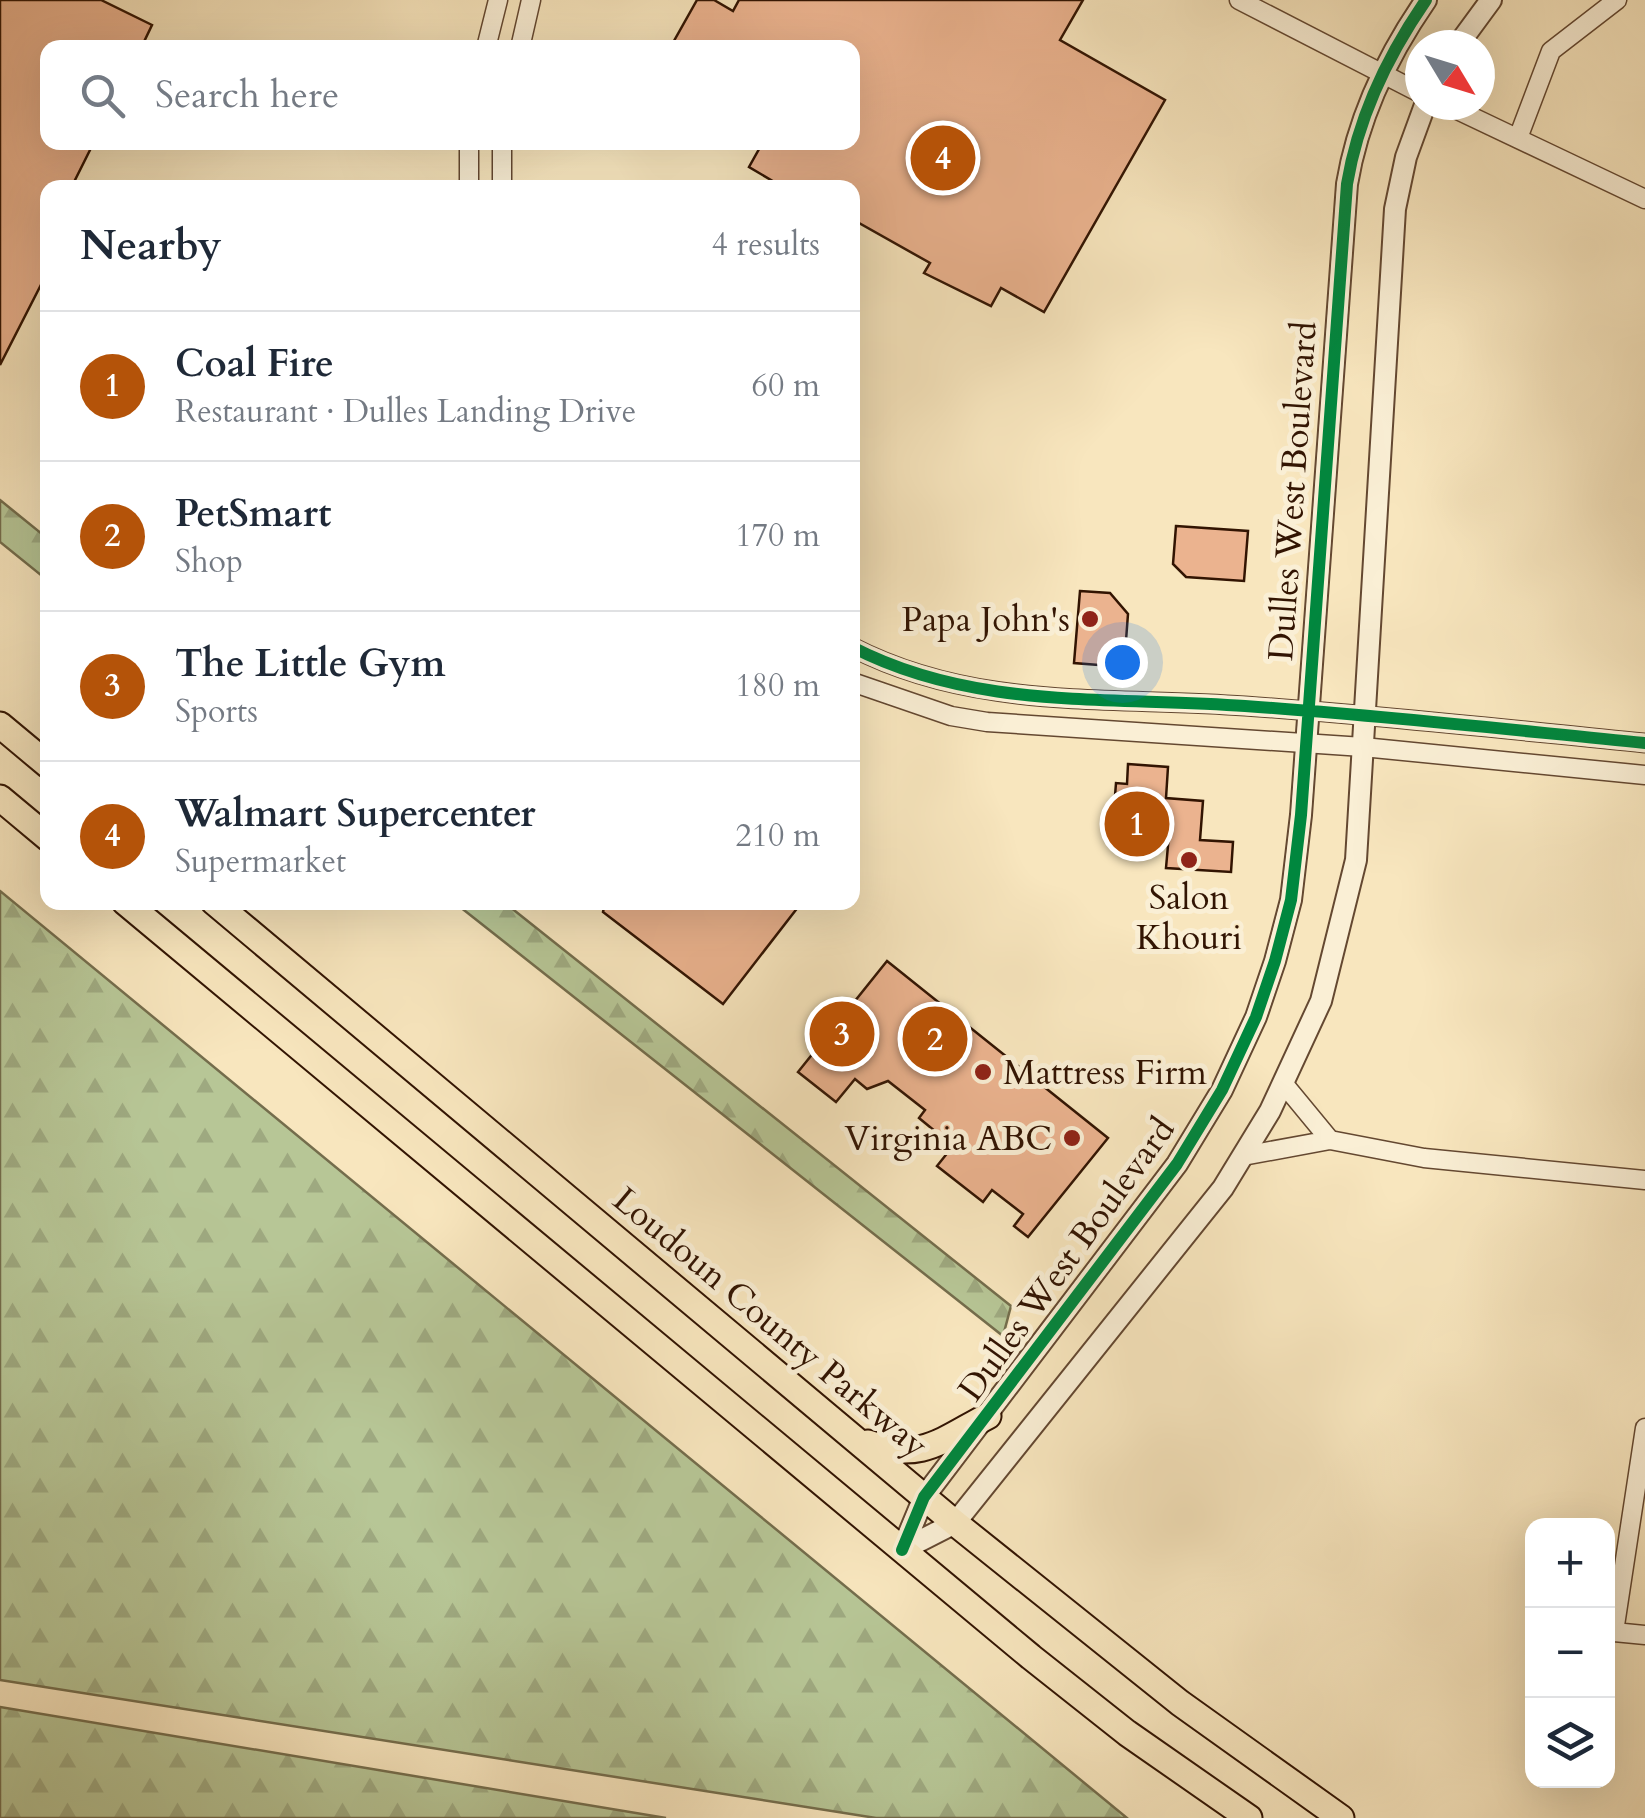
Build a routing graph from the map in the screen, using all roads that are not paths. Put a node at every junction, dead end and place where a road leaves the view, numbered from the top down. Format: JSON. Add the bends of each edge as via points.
{"nodes":[{"id":1,"x":498,"y":0,"type":"edge"},
{"id":2,"x":531,"y":0,"type":"edge"},
{"id":3,"x":1238,"y":0,"type":"edge"},
{"id":4,"x":1426,"y":0,"type":"edge"},
{"id":5,"x":1490,"y":0,"type":"edge"},
{"id":6,"x":1618,"y":0,"type":"edge"},
{"id":7,"x":1469,"y":30,"type":"edge"},
{"id":8,"x":488,"y":40,"type":"edge"},
{"id":9,"x":522,"y":40,"type":"edge"},
{"id":10,"x":1382,"y":75,"type":"junction"},
{"id":11,"x":1405,"y":86,"type":"edge"},
{"id":12,"x":1420,"y":120,"type":"edge"},
{"id":13,"x":1480,"y":120,"type":"edge"},
{"id":14,"x":1518,"y":138,"type":"junction"},
{"id":15,"x":469,"y":150,"type":"edge"},
{"id":16,"x":502,"y":150,"type":"edge"},
{"id":17,"x":469,"y":180,"type":"edge"},
{"id":18,"x":502,"y":180,"type":"edge"},
{"id":19,"x":1645,"y":198,"type":"edge"},
{"id":20,"x":860,"y":651,"type":"edge"},
{"id":21,"x":860,"y":685,"type":"edge"},
{"id":22,"x":1306,"y":711,"type":"junction"},
{"id":23,"x":1365,"y":716,"type":"junction"},
{"id":24,"x":0,"y":725,"type":"edge"},
{"id":25,"x":1645,"y":743,"type":"edge"},
{"id":26,"x":1304,"y":744,"type":"junction"},
{"id":27,"x":1363,"y":747,"type":"junction"},
{"id":28,"x":40,"y":758,"type":"edge"},
{"id":29,"x":1645,"y":774,"type":"edge"},
{"id":30,"x":0,"y":798,"type":"edge"},
{"id":31,"x":40,"y":831,"type":"edge"},
{"id":32,"x":135,"y":910,"type":"edge"},
{"id":33,"x":224,"y":910,"type":"edge"},
{"id":34,"x":1283,"y":1083,"type":"junction"},
{"id":35,"x":1330,"y":1140,"type":"junction"},
{"id":36,"x":1244,"y":1156,"type":"junction"},
{"id":37,"x":1645,"y":1180,"type":"edge"},
{"id":38,"x":988,"y":1416,"type":"junction"},
{"id":39,"x":1645,"y":1428,"type":"edge"},
{"id":40,"x":855,"y":1438,"type":"junction"},
{"id":41,"x":924,"y":1496,"type":"junction"},
{"id":42,"x":956,"y":1523,"type":"junction"},
{"id":43,"x":902,"y":1550,"type":"junction"},
{"id":44,"x":1645,"y":1636,"type":"edge"},
{"id":45,"x":1248,"y":1818,"type":"edge"},
{"id":46,"x":1341,"y":1818,"type":"edge"}],
"edges":[{"from":1,"to":8,"type":"street"},
{"from":2,"to":9,"type":"street"},
{"from":3,"to":10,"type":"street"},
{"from":4,"to":10,"type":"street","name":"Dulles West Boulevard"},
{"from":5,"to":7,"type":"street"},
{"from":6,"to":14,"type":"street","via":[[1551,51]]},
{"from":10,"to":11,"type":"street"},
{"from":10,"to":22,"type":"street","name":"Dulles West Boulevard","via":[[1358,135],[1344,201]]},
{"from":12,"to":23,"type":"street","name":"Dulles West Boulevard","via":[[1395,209]]},
{"from":13,"to":14,"type":"street"},
{"from":14,"to":19,"type":"street"},
{"from":15,"to":17,"type":"street"},
{"from":16,"to":18,"type":"street"},
{"from":20,"to":22,"type":"street","via":[[988,692]]},
{"from":21,"to":26,"type":"street","via":[[987,722]]},
{"from":22,"to":23,"type":"street"},
{"from":22,"to":26,"type":"street","name":"Dulles West Boulevard"},
{"from":23,"to":25,"type":"street"},
{"from":23,"to":27,"type":"street","name":"Dulles West Boulevard"},
{"from":24,"to":28,"type":"main road"},
{"from":26,"to":27,"type":"street"},
{"from":26,"to":38,"type":"street","name":"Dulles West Boulevard","via":[[1290,900],[1244,1046],[1177,1164]]},
{"from":27,"to":29,"type":"street"},
{"from":27,"to":34,"type":"street","name":"Dulles West Boulevard","via":[[1348,906],[1321,1001]]},
{"from":30,"to":31,"type":"main road"},
{"from":32,"to":43,"type":"main road"},
{"from":33,"to":40,"type":"main road","name":"Loudoun County Parkway"},
{"from":34,"to":35,"type":"street"},
{"from":34,"to":36,"type":"street","name":"Dulles West Boulevard"},
{"from":35,"to":36,"type":"street"},
{"from":35,"to":37,"type":"street","via":[[1424,1158]]},
{"from":36,"to":42,"type":"street","name":"Dulles West Boulevard"},
{"from":38,"to":40,"type":"main road","via":[[920,1451]]},
{"from":38,"to":41,"type":"street","name":"Dulles West Boulevard"},
{"from":39,"to":44,"type":"street","via":[[1614,1632]]},
{"from":40,"to":41,"type":"main road","name":"Loudoun County Parkway"},
{"from":41,"to":42,"type":"main road","name":"Loudoun County Parkway"},
{"from":41,"to":43,"type":"street","name":"Dulles West Boulevard"},
{"from":42,"to":43,"type":"street","name":"Dulles West Boulevard"},
{"from":42,"to":46,"type":"main road","name":"Loudoun County Parkway","via":[[1180,1703]]},
{"from":43,"to":45,"type":"main road","via":[[1096,1709]]}]}
